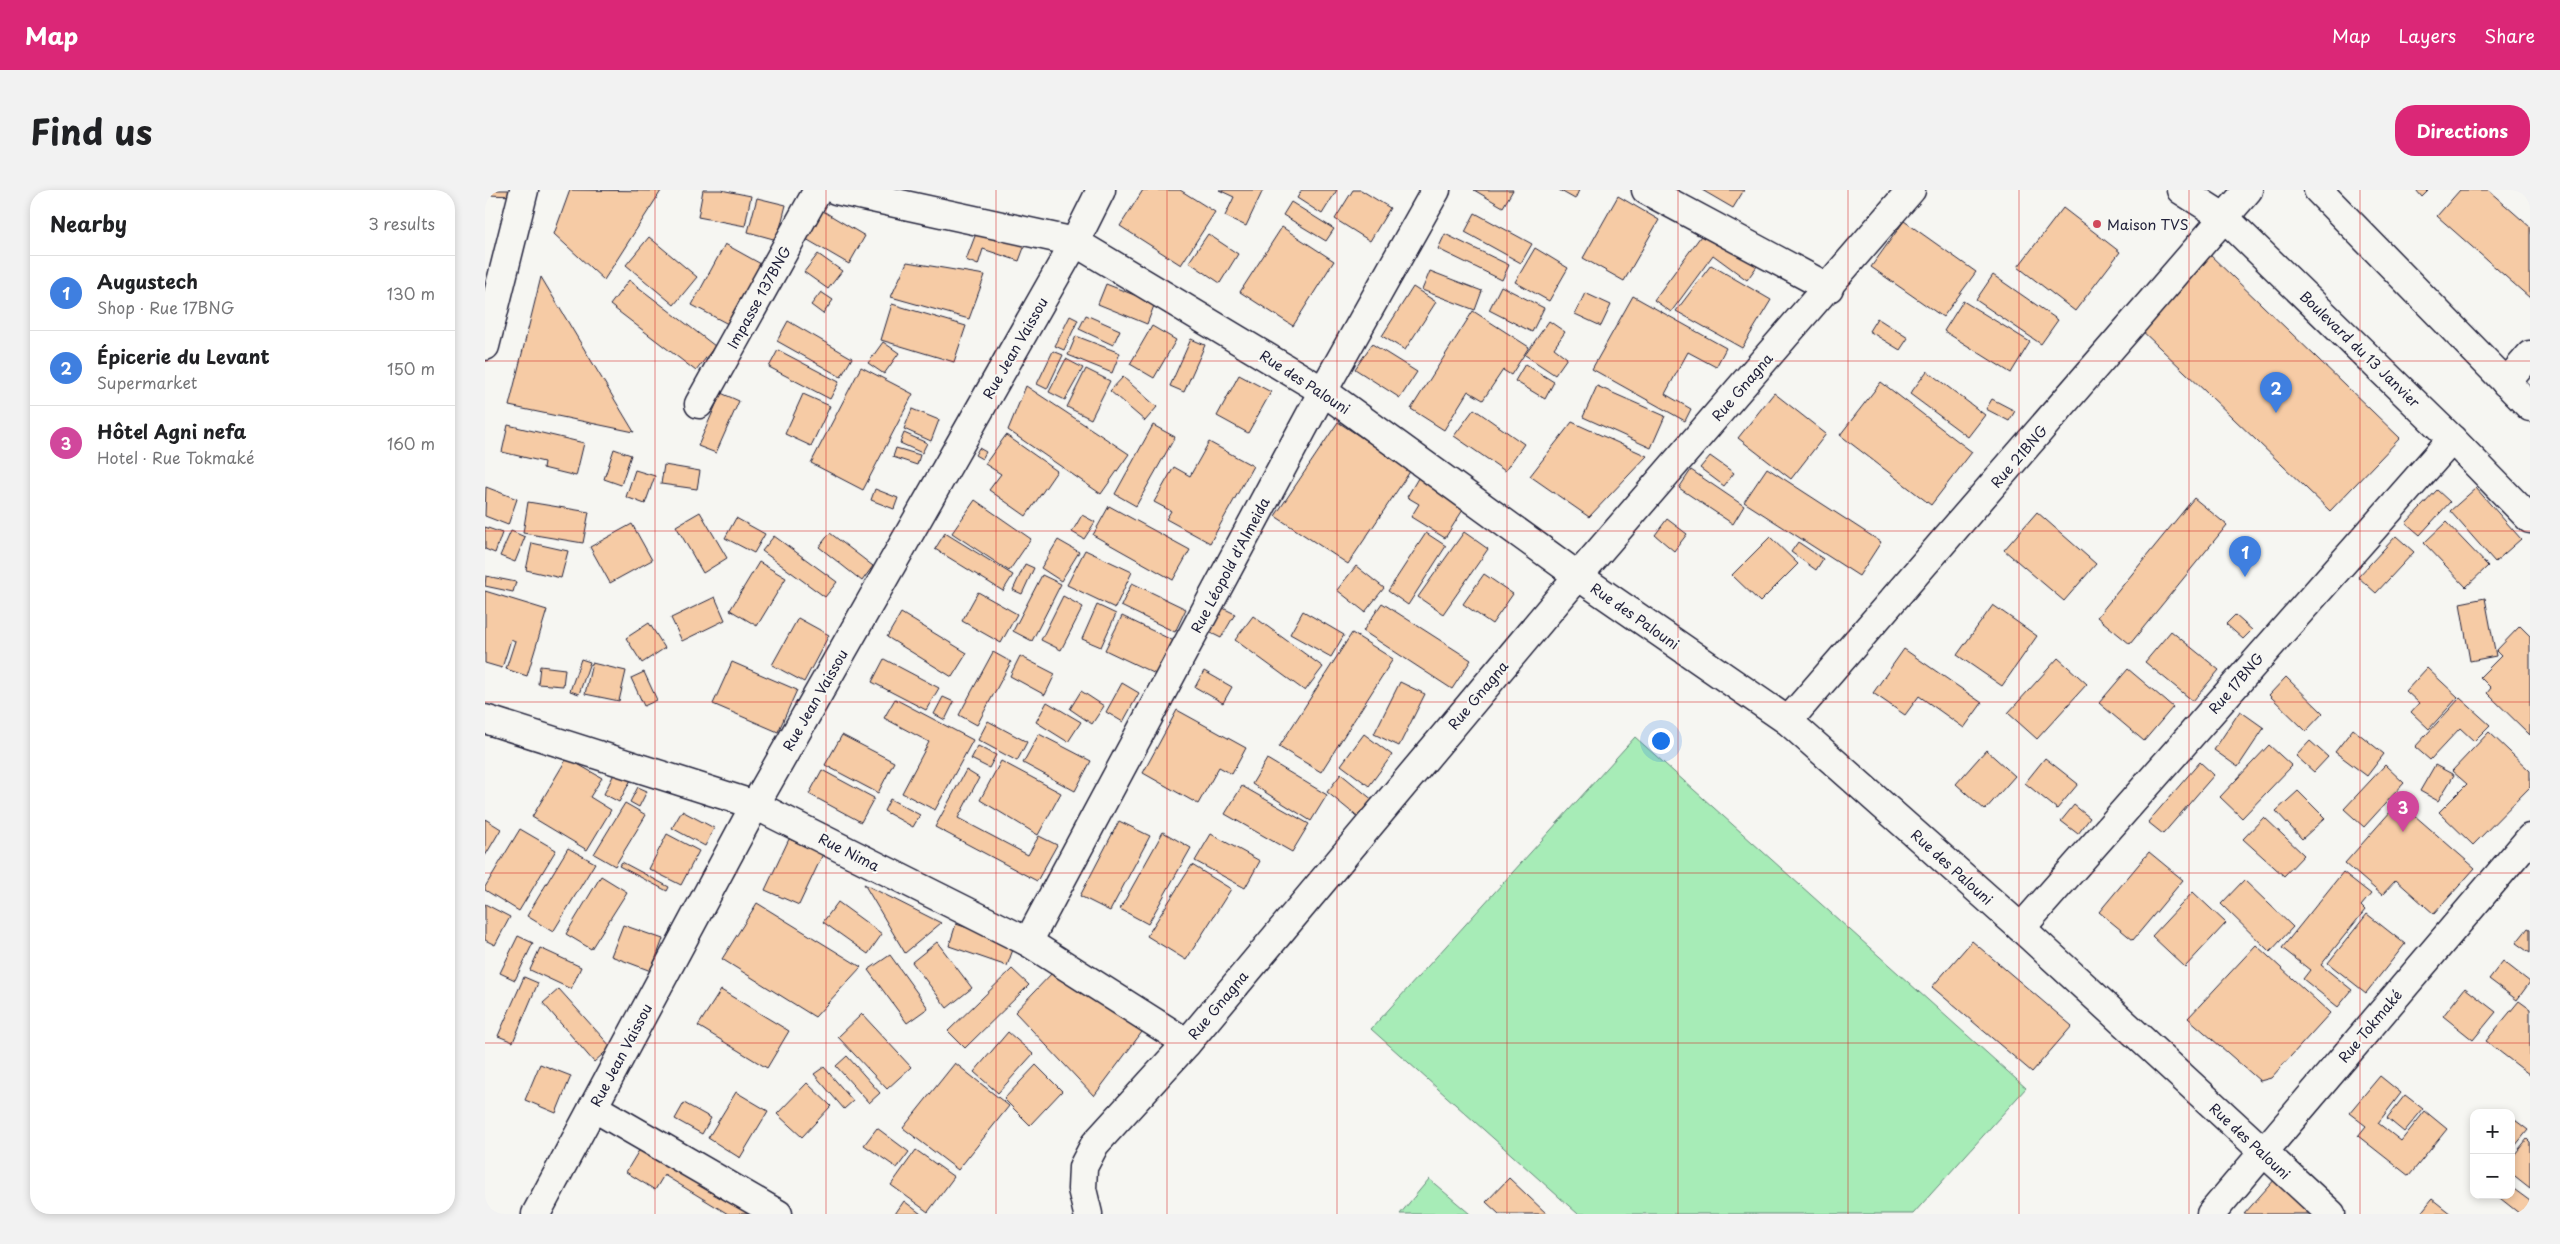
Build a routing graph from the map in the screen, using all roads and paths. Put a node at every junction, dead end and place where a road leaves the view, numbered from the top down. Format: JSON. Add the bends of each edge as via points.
{"nodes":[{"id":1,"x":524,"y":190,"type":"edge"},
{"id":2,"x":818,"y":190,"type":"edge"},
{"id":3,"x":836,"y":190,"type":"edge"},
{"id":4,"x":1101,"y":190,"type":"edge"},
{"id":5,"x":1436,"y":190,"type":"edge"},
{"id":6,"x":1646,"y":190,"type":"edge"},
{"id":7,"x":1911,"y":190,"type":"edge"},
{"id":8,"x":2181,"y":190,"type":"edge"},
{"id":9,"x":2248,"y":190,"type":"edge"},
{"id":10,"x":2318,"y":190,"type":"edge"},
{"id":11,"x":2225,"y":218,"type":"junction"},
{"id":12,"x":1075,"y":242,"type":"junction"},
{"id":13,"x":1829,"y":288,"type":"junction"},
{"id":14,"x":485,"y":346,"type":"edge"},
{"id":15,"x":2530,"y":355,"type":"edge"},
{"id":16,"x":2506,"y":383,"type":"junction"},
{"id":17,"x":1323,"y":391,"type":"junction"},
{"id":18,"x":699,"y":404,"type":"dead end"},
{"id":19,"x":2530,"y":406,"type":"edge"},
{"id":20,"x":2452,"y":439,"type":"junction"},
{"id":21,"x":2530,"y":519,"type":"edge"},
{"id":22,"x":1578,"y":576,"type":"junction"},
{"id":23,"x":485,"y":720,"type":"edge"},
{"id":24,"x":1788,"y":721,"type":"junction"},
{"id":25,"x":755,"y":805,"type":"junction"},
{"id":26,"x":2530,"y":838,"type":"edge"},
{"id":27,"x":2021,"y":928,"type":"junction"},
{"id":28,"x":1028,"y":942,"type":"junction"},
{"id":29,"x":1187,"y":1043,"type":"junction"},
{"id":30,"x":593,"y":1107,"type":"junction"},
{"id":31,"x":2262,"y":1153,"type":"junction"},
{"id":32,"x":536,"y":1214,"type":"edge"},
{"id":33,"x":778,"y":1214,"type":"edge"},
{"id":34,"x":1088,"y":1214,"type":"edge"},
{"id":35,"x":2211,"y":1214,"type":"edge"},
{"id":36,"x":2331,"y":1214,"type":"edge"}],
"edges":[{"from":1,"to":14,"type":"main road"},
{"from":2,"to":18,"type":"main road","name":"Impasse 137BNG"},
{"from":3,"to":12,"type":"main road","name":"Rue des Palouni"},
{"from":4,"to":12,"type":"main road","name":"Rue Jean Vaissou"},
{"from":5,"to":17,"type":"main road","name":"Rue Léopold d'Almeida"},
{"from":6,"to":13,"type":"main road"},
{"from":7,"to":13,"type":"main road","name":"Rue Gnagna"},
{"from":8,"to":11,"type":"main road","name":"Boulevard du 13 Janvier"},
{"from":9,"to":11,"type":"main road","name":"Rue 21BNG"},
{"from":10,"to":16,"type":"main road"},
{"from":11,"to":20,"type":"main road","name":"Boulevard du 13 Janvier"},
{"from":11,"to":24,"type":"main road","name":"Rue 21BNG"},
{"from":12,"to":17,"type":"main road","name":"Rue des Palouni"},
{"from":12,"to":25,"type":"main road","name":"Rue Jean Vaissou"},
{"from":13,"to":22,"type":"main road","name":"Rue Gnagna"},
{"from":15,"to":16,"type":"main road"},
{"from":16,"to":19,"type":"main road"},
{"from":17,"to":22,"type":"main road","name":"Rue des Palouni"},
{"from":17,"to":28,"type":"main road","name":"Rue Léopold d'Almeida"},
{"from":20,"to":21,"type":"main road","name":"Boulevard du 13 Janvier"},
{"from":20,"to":27,"type":"main road","name":"Rue 17BNG"},
{"from":22,"to":24,"type":"main road","name":"Rue des Palouni"},
{"from":22,"to":29,"type":"main road","name":"Rue Gnagna"},
{"from":23,"to":25,"type":"main road","name":"Rue Nima"},
{"from":24,"to":27,"type":"main road","name":"Rue des Palouni"},
{"from":25,"to":28,"type":"main road","name":"Rue Nima"},
{"from":25,"to":30,"type":"main road","name":"Rue Jean Vaissou"},
{"from":26,"to":31,"type":"main road","name":"Rue Tokmaké"},
{"from":27,"to":31,"type":"main road","name":"Rue des Palouni"},
{"from":28,"to":29,"type":"main road","name":"Rue Nima"},
{"from":29,"to":34,"type":"main road","name":"Rue Gnagna","via":[[1088,1155],[1083,1167],[1083,1189]]},
{"from":30,"to":32,"type":"main road","name":"Rue Jean Vaissou"},
{"from":30,"to":33,"type":"main road"},
{"from":31,"to":35,"type":"main road","name":"Rue Tokmaké"},
{"from":31,"to":36,"type":"main road","name":"Rue des Palouni"}]}
